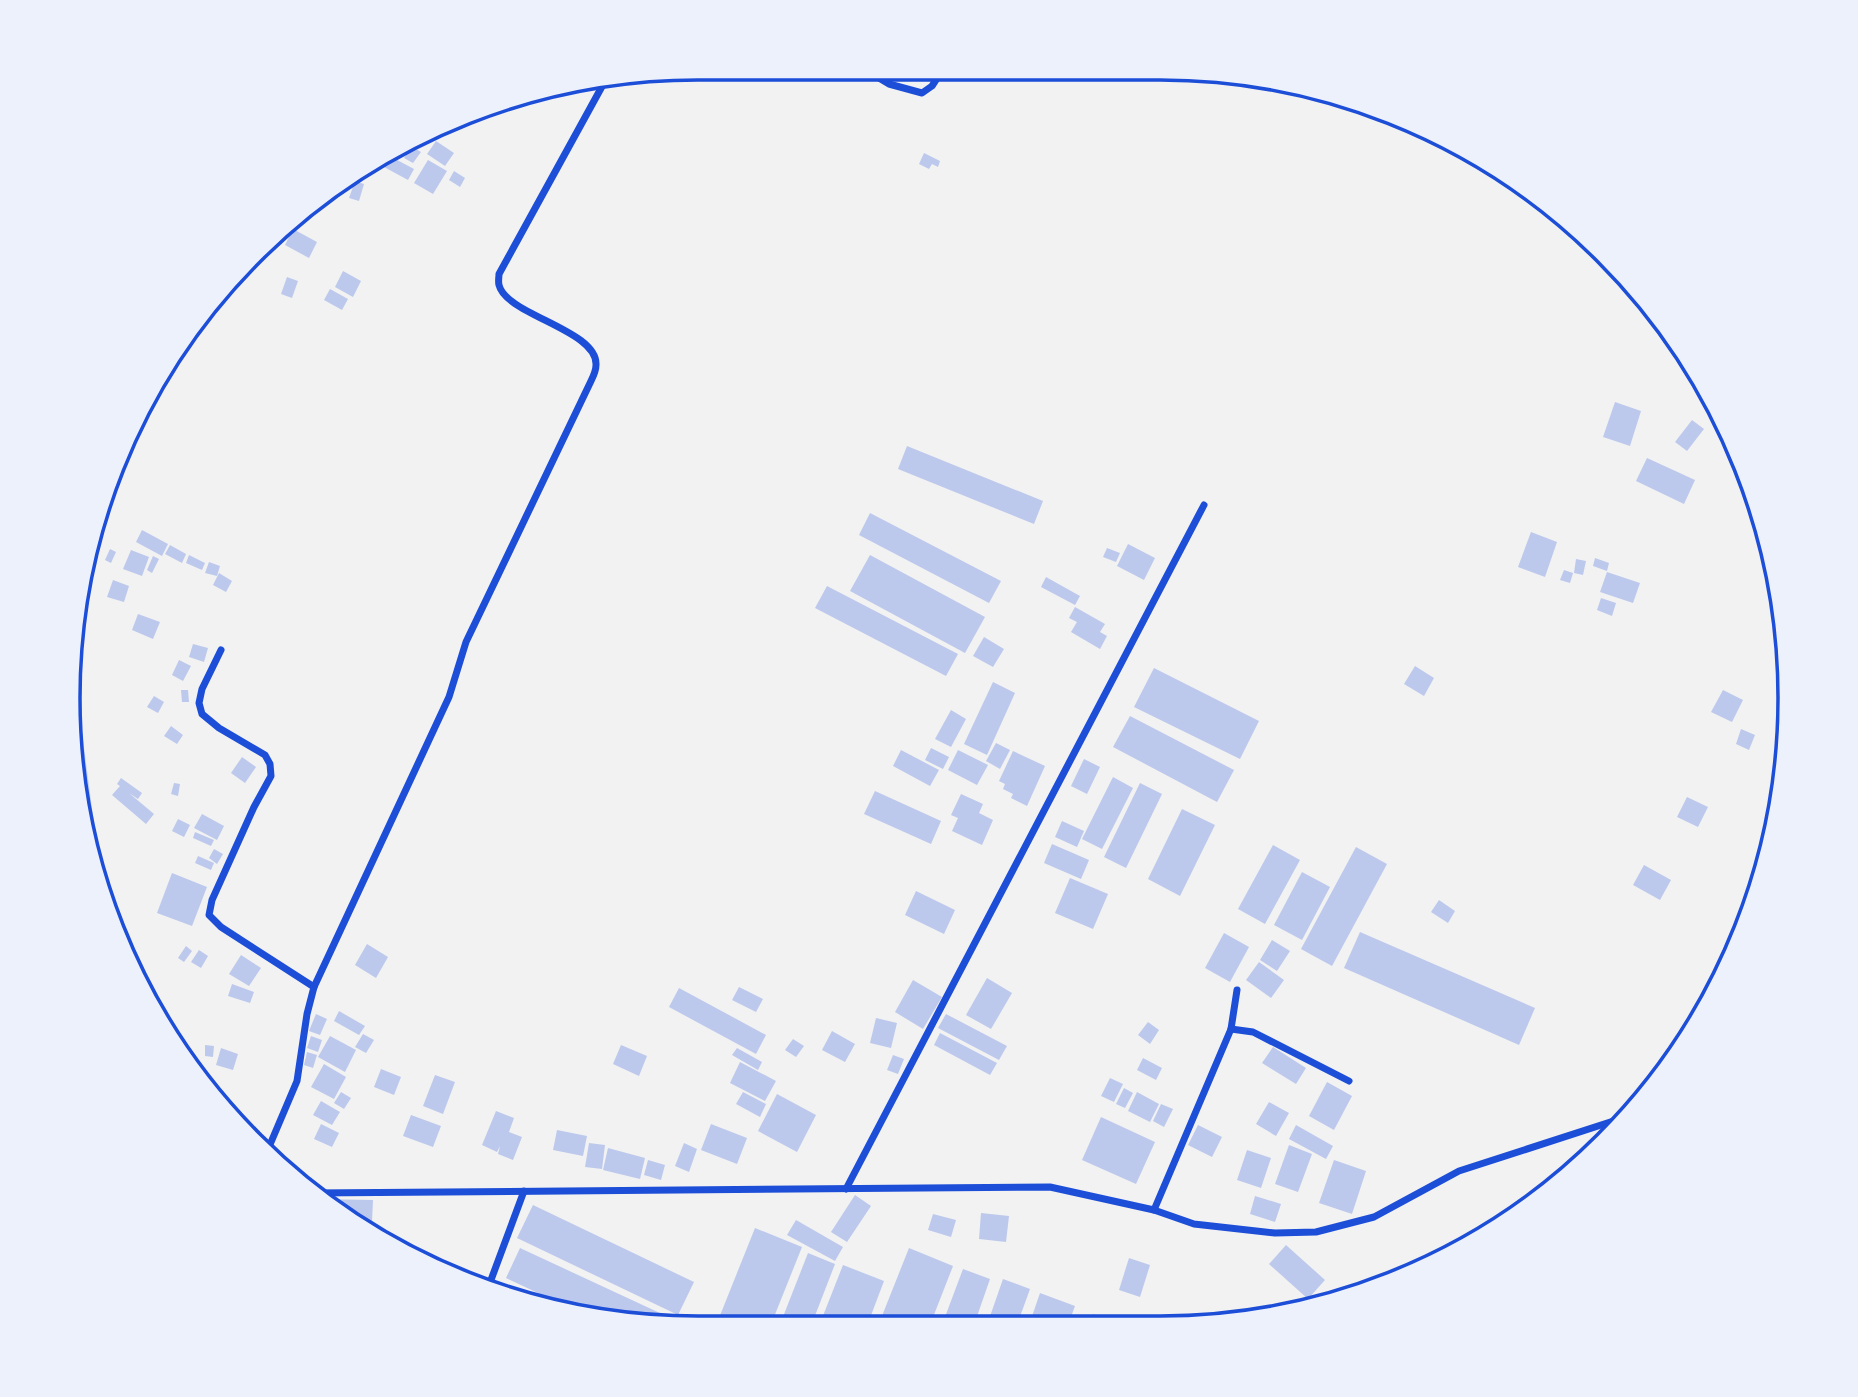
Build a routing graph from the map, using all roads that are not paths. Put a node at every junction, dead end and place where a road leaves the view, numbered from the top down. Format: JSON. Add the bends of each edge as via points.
{"nodes":[{"id":1,"x":882,"y":80,"type":"edge"},
{"id":2,"x":936,"y":80,"type":"edge"},
{"id":3,"x":601,"y":89,"type":"edge"},
{"id":4,"x":1204,"y":505,"type":"dead end"},
{"id":5,"x":221,"y":650,"type":"dead end"},
{"id":6,"x":314,"y":987,"type":"junction"},
{"id":7,"x":1237,"y":990,"type":"dead end"},
{"id":8,"x":1231,"y":1029,"type":"junction"},
{"id":9,"x":1349,"y":1081,"type":"dead end"},
{"id":10,"x":1608,"y":1123,"type":"edge"},
{"id":11,"x":271,"y":1143,"type":"edge"},
{"id":12,"x":846,"y":1189,"type":"junction"},
{"id":13,"x":524,"y":1191,"type":"junction"},
{"id":14,"x":329,"y":1194,"type":"edge"},
{"id":15,"x":1154,"y":1210,"type":"junction"},
{"id":16,"x":491,"y":1280,"type":"edge"}],
"edges":[{"from":1,"to":2,"type":"street","via":[[922,93]]},
{"from":3,"to":6,"type":"street","via":[[499,274],[499,286],[508,299],[592,351],[596,365],[591,381],[467,642],[449,697]]},
{"from":4,"to":12,"type":"street"},
{"from":5,"to":6,"type":"street","via":[[202,689],[202,714],[265,755],[271,776],[209,915]]},
{"from":6,"to":11,"type":"street","via":[[298,1081]]},
{"from":7,"to":8,"type":"street"},
{"from":8,"to":9,"type":"street","via":[[1253,1032]]},
{"from":8,"to":15,"type":"street"},
{"from":10,"to":15,"type":"street","via":[[1459,1171],[1374,1217],[1317,1232],[1275,1233],[1194,1224]]},
{"from":12,"to":13,"type":"street"},
{"from":12,"to":15,"type":"street","via":[[1050,1187]]},
{"from":13,"to":14,"type":"street"},
{"from":13,"to":16,"type":"street"}]}
